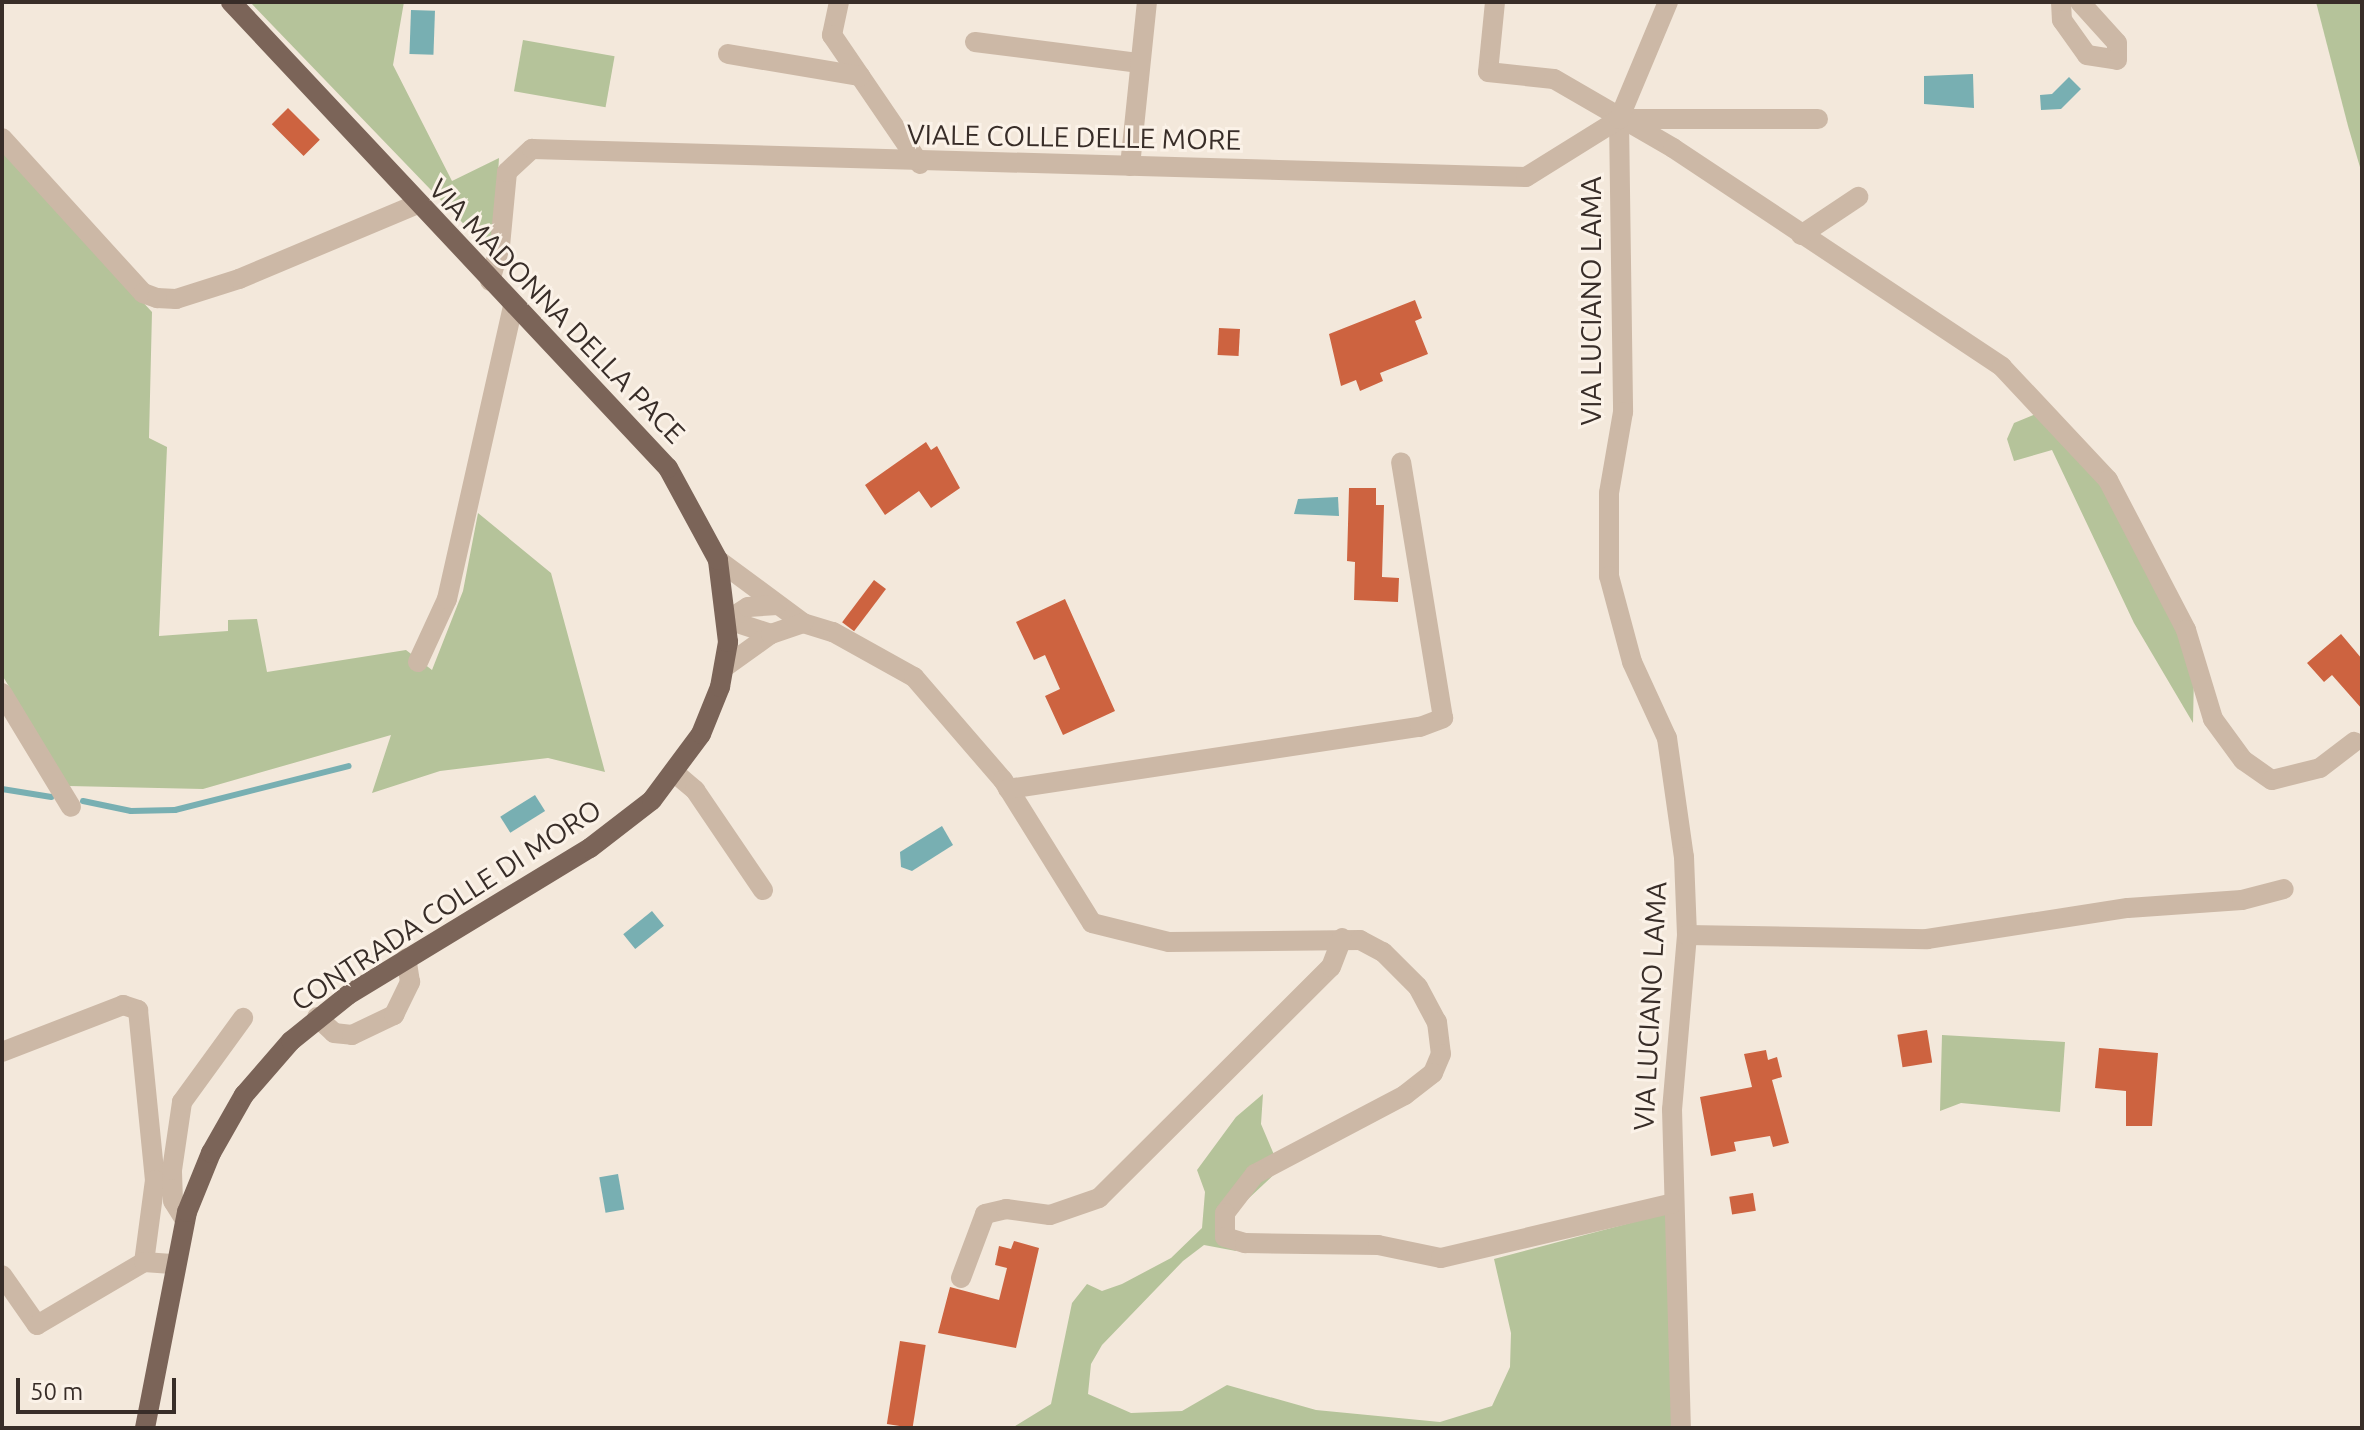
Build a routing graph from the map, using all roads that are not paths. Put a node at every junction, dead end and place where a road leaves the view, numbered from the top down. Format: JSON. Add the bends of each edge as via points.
{"nodes":[{"id":1,"x":231,"y":2,"type":"edge"},
{"id":2,"x":839,"y":2,"type":"edge"},
{"id":3,"x":1147,"y":2,"type":"edge"},
{"id":4,"x":1495,"y":2,"type":"edge"},
{"id":5,"x":1668,"y":2,"type":"edge"},
{"id":6,"x":2061,"y":2,"type":"edge"},
{"id":7,"x":2080,"y":2,"type":"edge"},
{"id":8,"x":975,"y":42,"type":"dead end"},
{"id":9,"x":728,"y":54,"type":"dead end"},
{"id":10,"x":1140,"y":63,"type":"junction"},
{"id":11,"x":860,"y":76,"type":"junction"},
{"id":12,"x":1619,"y":119,"type":"junction"},
{"id":13,"x":1818,"y":119,"type":"dead end"},
{"id":14,"x":2,"y":138,"type":"edge"},
{"id":15,"x":920,"y":164,"type":"junction"},
{"id":16,"x":1130,"y":166,"type":"junction"},
{"id":17,"x":1858,"y":197,"type":"dead end"},
{"id":18,"x":417,"y":204,"type":"junction"},
{"id":19,"x":1801,"y":235,"type":"junction"},
{"id":20,"x":490,"y":281,"type":"junction"},
{"id":21,"x":513,"y":305,"type":"junction"},
{"id":22,"x":1401,"y":462,"type":"dead end"},
{"id":23,"x":718,"y":560,"type":"junction"},
{"id":24,"x":777,"y":605,"type":"junction"},
{"id":25,"x":728,"y":620,"type":"junction"},
{"id":26,"x":803,"y":623,"type":"junction"},
{"id":27,"x":771,"y":634,"type":"junction"},
{"id":28,"x":418,"y":662,"type":"dead end"},
{"id":29,"x":725,"y":667,"type":"junction"},
{"id":30,"x":2,"y":693,"type":"edge"},
{"id":31,"x":712,"y":710,"type":"joint"},
{"id":32,"x":2354,"y":742,"type":"dead end"},
{"id":33,"x":676,"y":774,"type":"junction"},
{"id":34,"x":1008,"y":789,"type":"junction"},
{"id":35,"x":71,"y":807,"type":"dead end"},
{"id":36,"x":2284,"y":889,"type":"dead end"},
{"id":37,"x":763,"y":890,"type":"dead end"},
{"id":38,"x":1687,"y":935,"type":"junction"},
{"id":39,"x":1342,"y":938,"type":"junction"},
{"id":40,"x":406,"y":958,"type":"junction"},
{"id":41,"x":317,"y":1017,"type":"junction"},
{"id":42,"x":243,"y":1018,"type":"dead end"},
{"id":43,"x":2,"y":1052,"type":"edge"},
{"id":44,"x":1673,"y":1203,"type":"junction"},
{"id":45,"x":185,"y":1220,"type":"junction"},
{"id":46,"x":144,"y":1262,"type":"junction"},
{"id":47,"x":172,"y":1264,"type":"junction"},
{"id":48,"x":2,"y":1275,"type":"edge"},
{"id":49,"x":961,"y":1278,"type":"dead end"},
{"id":50,"x":145,"y":1428,"type":"edge"},
{"id":51,"x":1681,"y":1428,"type":"edge"}],
"edges":[{"from":1,"to":18,"type":"main road","name":"VIA MADONNA DELLA PACE"},
{"from":2,"to":11,"type":"street","via":[[832,35]]},
{"from":3,"to":10,"type":"street"},
{"from":4,"to":12,"type":"street","via":[[1488,72],[1554,79]]},
{"from":5,"to":12,"type":"street"},
{"from":6,"to":7,"type":"street","via":[[2062,20],[2087,55],[2117,60],[2117,43]]},
{"from":8,"to":10,"type":"street"},
{"from":9,"to":11,"type":"street"},
{"from":10,"to":16,"type":"street"},
{"from":11,"to":15,"type":"street"},
{"from":12,"to":13,"type":"street"},
{"from":12,"to":16,"type":"street","name":"VIALE COLLE DELLE MORE","via":[[1526,177]]},
{"from":12,"to":19,"type":"street","via":[[1697,163]]},
{"from":12,"to":38,"type":"street","name":"VIA LUCIANO LAMA","via":[[1623,412],[1609,493],[1609,576],[1632,662],[1667,738],[1679,796]]},
{"from":14,"to":18,"type":"street","via":[[143,293],[157,298],[176,299],[239,279]]},
{"from":15,"to":16,"type":"street","name":"VIALE COLLE DELLE MORE"},
{"from":15,"to":20,"type":"street","name":"VIALE COLLE DELLE MORE","via":[[532,149],[507,172],[500,246]]},
{"from":17,"to":19,"type":"street"},
{"from":18,"to":20,"type":"main road","name":"VIA MADONNA DELLA PACE"},
{"from":19,"to":32,"type":"street","via":[[2002,367],[2108,480],[2186,630],[2213,719],[2243,760],[2272,780],[2320,768]]},
{"from":20,"to":21,"type":"main road","name":"VIA MADONNA DELLA PACE"},
{"from":21,"to":23,"type":"main road","name":"VIA MADONNA DELLA PACE","via":[[668,468]]},
{"from":21,"to":28,"type":"street","via":[[447,599]]},
{"from":22,"to":34,"type":"street","via":[[1443,718],[1420,727]]},
{"from":23,"to":24,"type":"street"},
{"from":23,"to":25,"type":"main road","name":"VIA MADONNA DELLA PACE"},
{"from":24,"to":25,"type":"street","via":[[748,607]]},
{"from":24,"to":26,"type":"street"},
{"from":25,"to":27,"type":"street"},
{"from":25,"to":29,"type":"main road","name":"VIA MADONNA DELLA PACE"},
{"from":26,"to":27,"type":"street"},
{"from":26,"to":34,"type":"street","via":[[906,671],[966,732]]},
{"from":27,"to":29,"type":"street"},
{"from":29,"to":31,"type":"main road","name":"VIA MADONNA DELLA PACE"},
{"from":30,"to":35,"type":"street"},
{"from":31,"to":33,"type":"main road","name":"CONTRADA COLLE DI MORO"},
{"from":33,"to":37,"type":"street","via":[[695,790]]},
{"from":33,"to":40,"type":"main road","name":"CONTRADA COLLE DI MORO","via":[[590,848]]},
{"from":34,"to":39,"type":"street","via":[[1092,923],[1169,942]]},
{"from":36,"to":38,"type":"street","via":[[2242,900],[2128,908],[1927,939]]},
{"from":38,"to":44,"type":"street","name":"VIA LUCIANO LAMA","via":[[1672,1109]]},
{"from":39,"to":44,"type":"street","via":[[1383,952],[1418,987],[1437,1022],[1441,1054],[1420,1086],[1255,1174],[1225,1213],[1225,1237],[1245,1243],[1378,1245],[1441,1258]]},
{"from":39,"to":49,"type":"street","via":[[1331,967],[1099,1198],[1050,1215],[1006,1209],[985,1214],[976,1225]]},
{"from":40,"to":41,"type":"main road","name":"CONTRADA COLLE DI MORO"},
{"from":40,"to":41,"type":"street","via":[[410,982],[394,1015],[352,1035],[334,1033]]},
{"from":41,"to":45,"type":"main road","name":"CONTRADA COLLE DI MORO","via":[[244,1095],[211,1153]]},
{"from":42,"to":45,"type":"street","via":[[182,1102],[172,1170],[173,1201]]},
{"from":43,"to":46,"type":"street","via":[[123,1005],[138,1010],[155,1180]]},
{"from":44,"to":51,"type":"street","name":"VIA LUCIANO LAMA","via":[[1680,1247]]},
{"from":45,"to":47,"type":"main road","name":"CONTRADA COLLE DI MORO"},
{"from":46,"to":47,"type":"street"},
{"from":46,"to":48,"type":"street","via":[[37,1325]]},
{"from":47,"to":50,"type":"main road","name":"CONTRADA COLLE DI MORO"}]}
